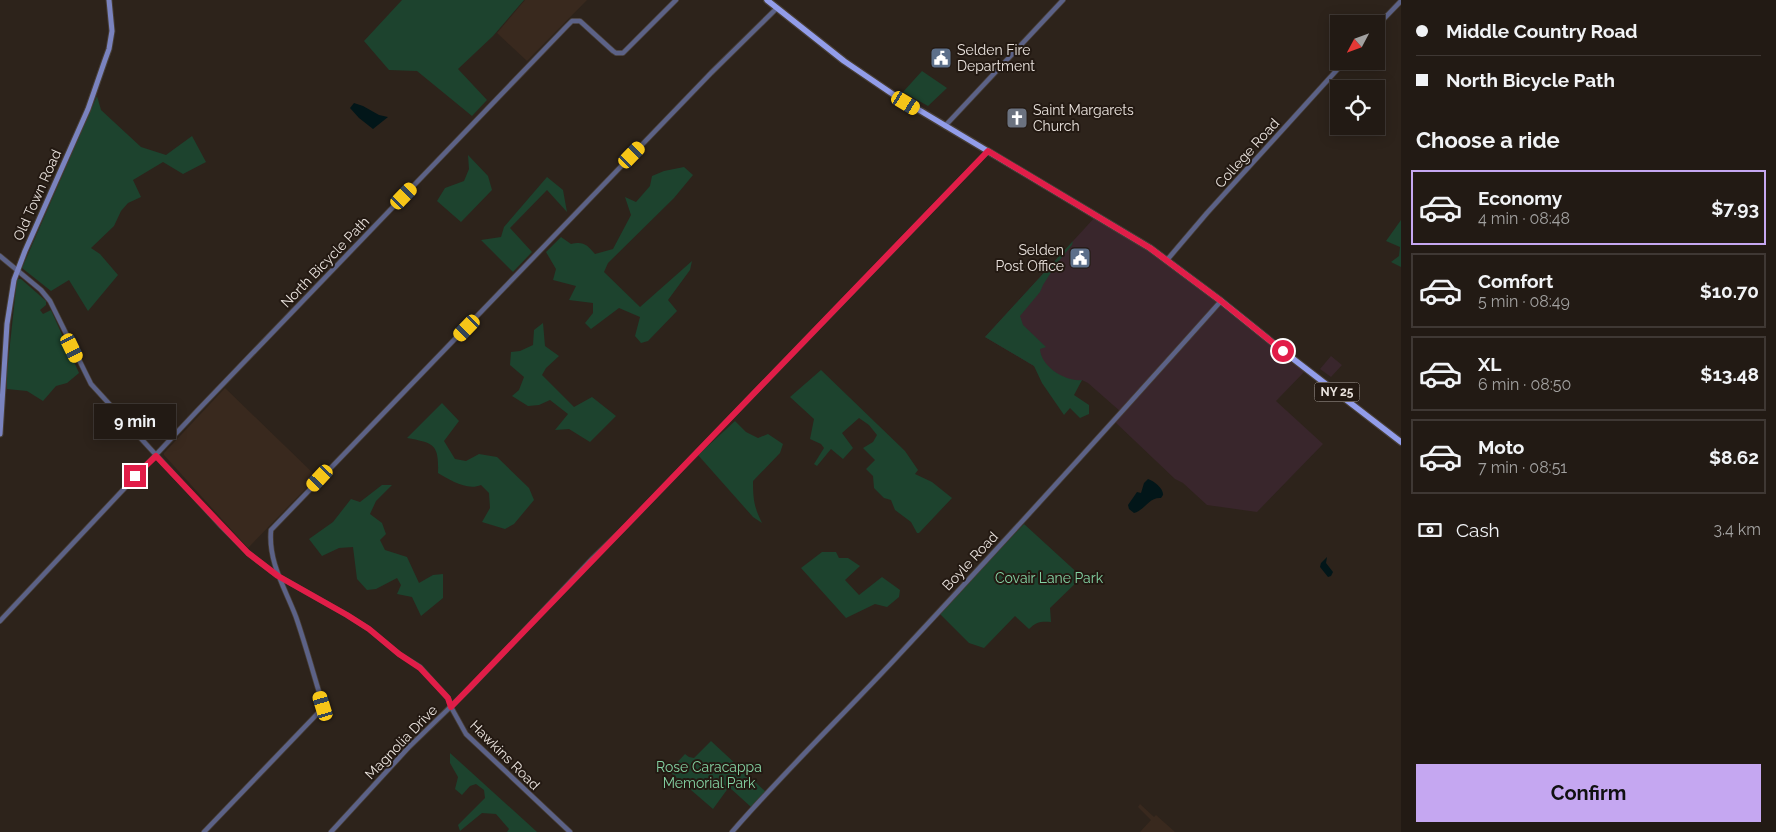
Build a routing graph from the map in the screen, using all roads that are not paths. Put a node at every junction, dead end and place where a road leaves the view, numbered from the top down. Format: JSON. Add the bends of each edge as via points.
{"nodes":[{"id":1,"x":109,"y":0,"type":"edge"},
{"id":2,"x":676,"y":0,"type":"edge"},
{"id":3,"x":767,"y":0,"type":"edge"},
{"id":4,"x":1063,"y":0,"type":"edge"},
{"id":5,"x":1401,"y":1,"type":"edge"},
{"id":6,"x":777,"y":8,"type":"junction"},
{"id":7,"x":1385,"y":18,"type":"edge"},
{"id":8,"x":1337,"y":70,"type":"edge"},
{"id":9,"x":945,"y":126,"type":"junction"},
{"id":10,"x":988,"y":151,"type":"junction"},
{"id":11,"x":0,"y":256,"type":"edge"},
{"id":12,"x":1167,"y":260,"type":"junction"},
{"id":13,"x":0,"y":261,"type":"edge"},
{"id":14,"x":16,"y":271,"type":"junction"},
{"id":15,"x":1221,"y":301,"type":"junction"},
{"id":16,"x":0,"y":434,"type":"edge"},
{"id":17,"x":1401,"y":442,"type":"edge"},
{"id":18,"x":156,"y":456,"type":"junction"},
{"id":19,"x":278,"y":576,"type":"junction"},
{"id":20,"x":0,"y":621,"type":"edge"},
{"id":21,"x":451,"y":707,"type":"junction"},
{"id":22,"x":443,"y":714,"type":"junction"},
{"id":23,"x":456,"y":717,"type":"junction"},
{"id":24,"x":204,"y":832,"type":"edge"},
{"id":25,"x":331,"y":832,"type":"edge"},
{"id":26,"x":570,"y":832,"type":"edge"},
{"id":27,"x":732,"y":832,"type":"edge"}],
"edges":[{"from":1,"to":14,"type":"main road","name":"Old Town Road","via":[[112,32],[107,54],[64,166]]},
{"from":2,"to":18,"type":"street","name":"North Bicycle Path","via":[[623,53],[613,51],[580,21],[572,21]]},
{"from":3,"to":6,"type":"main road","number":"NY 25"},
{"from":4,"to":9,"type":"street"},
{"from":5,"to":7,"type":"street"},
{"from":6,"to":9,"type":"main road","number":"NY 25","via":[[847,64]]},
{"from":6,"to":19,"type":"street","via":[[271,530]]},
{"from":8,"to":12,"type":"street","name":"College Road"},
{"from":9,"to":10,"type":"main road","number":"NY 25"},
{"from":10,"to":12,"type":"main road","number":"NY 25"},
{"from":10,"to":21,"type":"street","name":"Magnolia Drive"},
{"from":11,"to":14,"type":"street"},
{"from":12,"to":15,"type":"main road","number":"NY 25"},
{"from":13,"to":14,"type":"street"},
{"from":14,"to":16,"type":"main road","name":"Old Town Road","via":[[7,324]]},
{"from":14,"to":18,"type":"street","name":"Hawkins Road","via":[[50,301],[91,384]]},
{"from":15,"to":17,"type":"main road","number":"NY 25"},
{"from":15,"to":27,"type":"street","name":"Boyle Road","via":[[996,551]]},
{"from":18,"to":19,"type":"street","name":"Hawkins Road","via":[[245,551]]},
{"from":18,"to":20,"type":"street","name":"North Bicycle Path"},
{"from":19,"to":21,"type":"street","name":"Hawkins Road","via":[[369,629],[420,668],[448,698]]},
{"from":19,"to":24,"type":"street","via":[[296,617],[323,706]]},
{"from":21,"to":22,"type":"street","name":"Magnolia Drive"},
{"from":21,"to":23,"type":"street","name":"Hawkins Road"},
{"from":22,"to":23,"type":"street","via":[[450,713]]},
{"from":22,"to":25,"type":"street","name":"Magnolia Drive"},
{"from":23,"to":26,"type":"street","name":"Hawkins Road","via":[[466,734]]}]}
